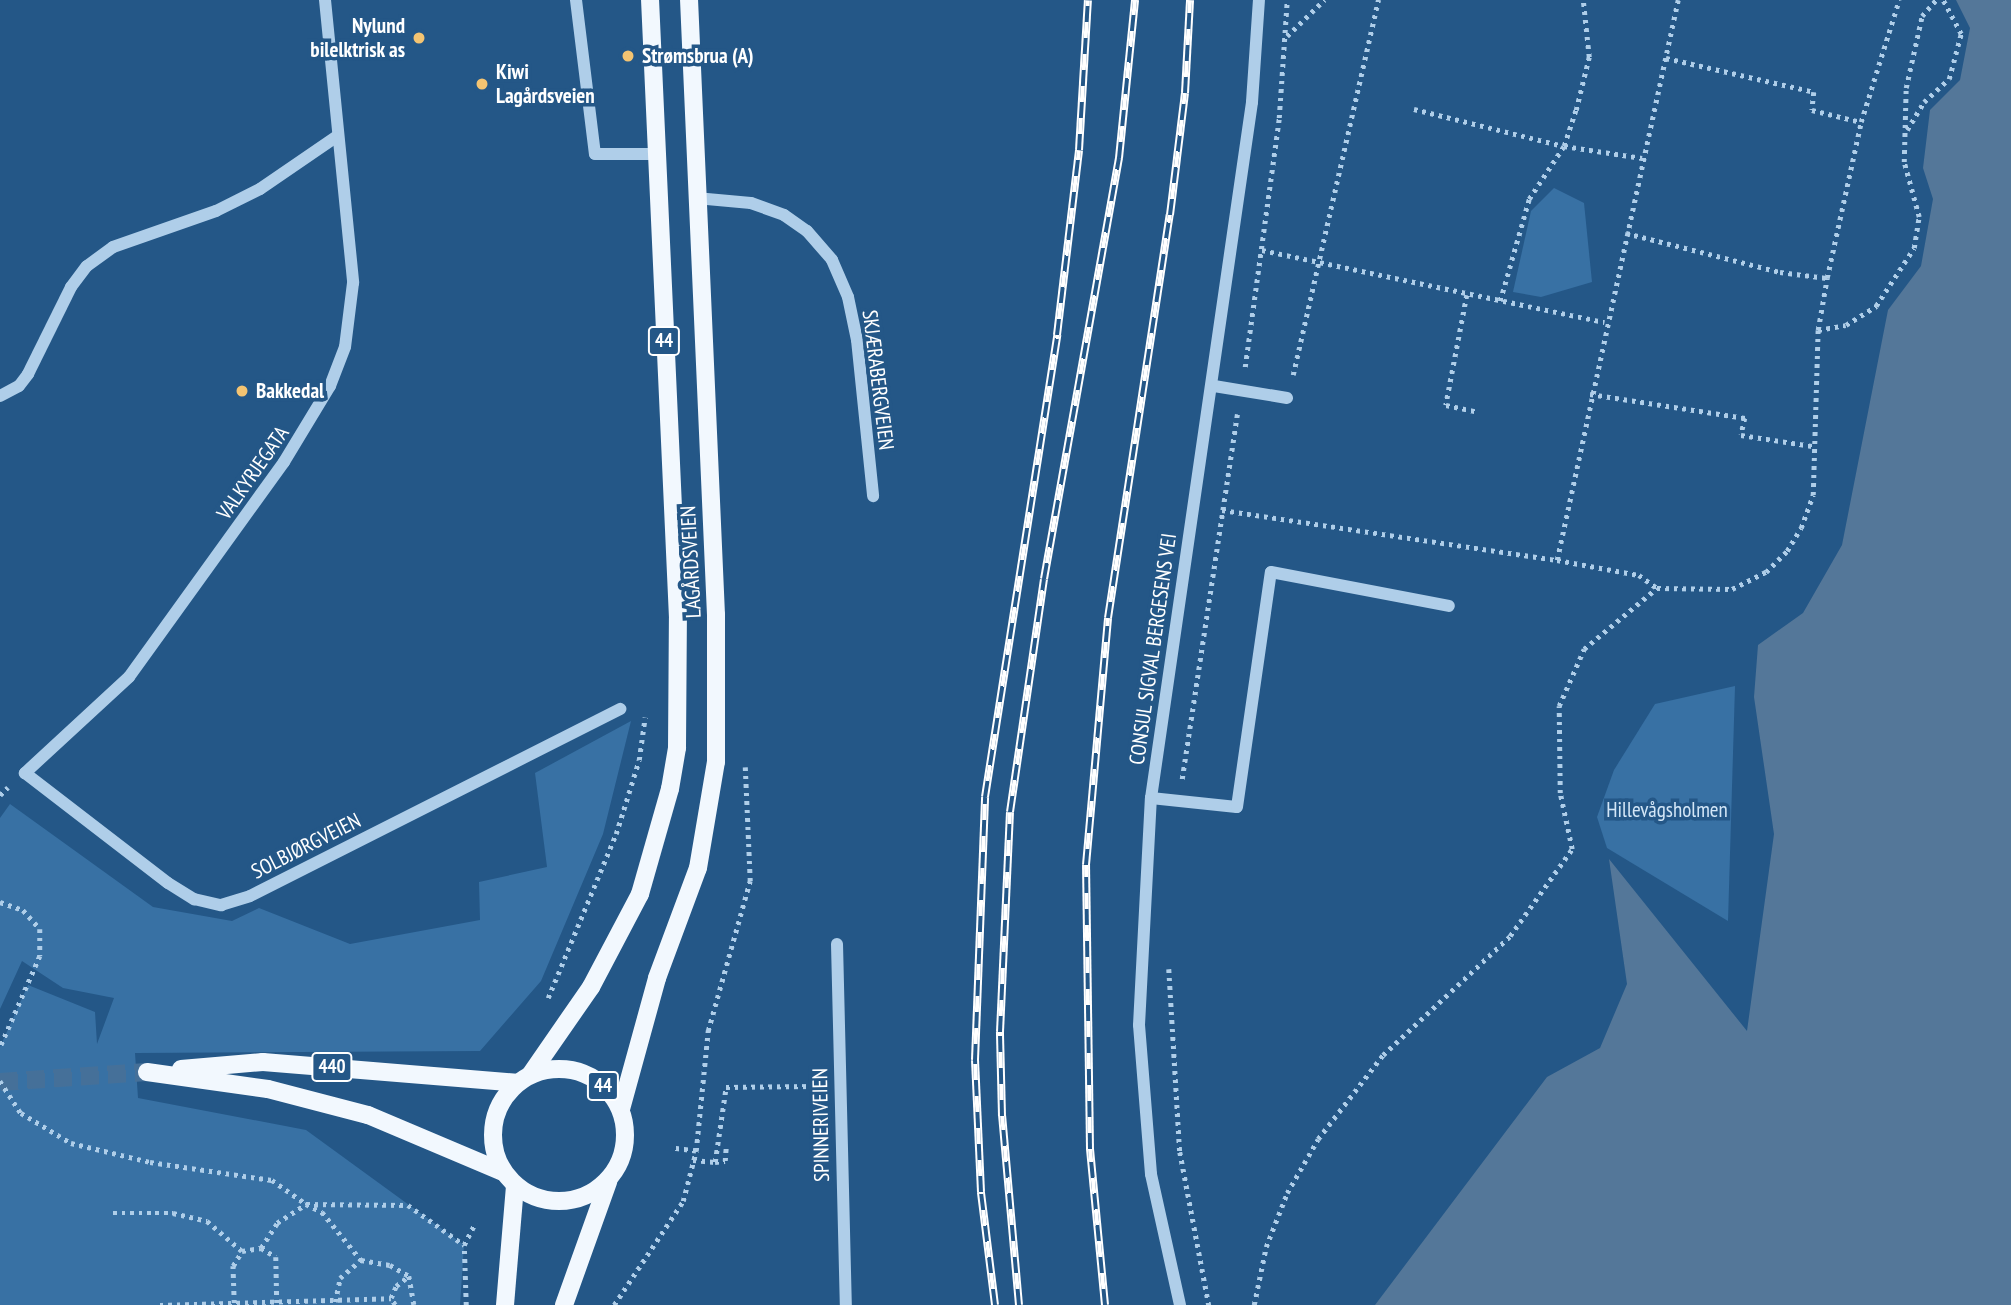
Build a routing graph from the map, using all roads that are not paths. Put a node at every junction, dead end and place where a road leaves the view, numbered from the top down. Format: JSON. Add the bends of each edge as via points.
{"nodes":[{"id":1,"x":325,"y":0,"type":"edge"},
{"id":2,"x":576,"y":0,"type":"edge"},
{"id":3,"x":650,"y":0,"type":"edge"},
{"id":4,"x":689,"y":0,"type":"edge"},
{"id":5,"x":1259,"y":0,"type":"edge"},
{"id":6,"x":337,"y":137,"type":"junction"},
{"id":7,"x":654,"y":154,"type":"junction"},
{"id":8,"x":696,"y":198,"type":"junction"},
{"id":9,"x":1214,"y":386,"type":"junction"},
{"id":10,"x":0,"y":396,"type":"edge"},
{"id":11,"x":1287,"y":398,"type":"road end"},
{"id":12,"x":873,"y":496,"type":"dead end"},
{"id":13,"x":1449,"y":606,"type":"dead end"},
{"id":14,"x":621,"y":709,"type":"dead end"},
{"id":15,"x":25,"y":773,"type":"joint"},
{"id":16,"x":1151,"y":798,"type":"junction"},
{"id":17,"x":837,"y":944,"type":"dead end"},
{"id":18,"x":523,"y":1079,"type":"junction"},
{"id":19,"x":621,"y":1108,"type":"junction"},
{"id":20,"x":503,"y":1172,"type":"junction"},
{"id":21,"x":608,"y":1182,"type":"junction"},
{"id":22,"x":515,"y":1186,"type":"junction"},
{"id":23,"x":505,"y":1305,"type":"edge"},
{"id":24,"x":564,"y":1305,"type":"edge"},
{"id":25,"x":846,"y":1305,"type":"edge"},
{"id":26,"x":1180,"y":1305,"type":"edge"}],
"edges":[{"from":1,"to":6,"type":"street","name":"VALKYRJEGATA"},
{"from":2,"to":7,"type":"street","via":[[595,154]]},
{"from":3,"to":7,"type":"main road","name":"LAGÅRDSVEIEN","number":"44"},
{"from":4,"to":8,"type":"main road","name":"LAGÅRDSVEIEN","number":"44"},
{"from":5,"to":9,"type":"street","name":"CONSUL SIGVAL BERGESENS VEI","via":[[1252,102]]},
{"from":6,"to":10,"type":"street","via":[[260,189],[216,211],[113,247],[87,266],[71,287],[28,374],[19,386]]},
{"from":6,"to":15,"type":"street","name":"VALKYRJEGATA","via":[[353,283],[345,347],[330,386],[290,453],[129,677]]},
{"from":7,"to":18,"type":"main road","name":"LAGÅRDSVEIEN","number":"44","via":[[678,631],[677,748],[640,894],[591,987]]},
{"from":8,"to":12,"type":"street","name":"SKJÆRABERGVEIEN","via":[[751,203],[784,215],[807,231],[832,260],[848,297],[857,340]]},
{"from":8,"to":19,"type":"main road","name":"LAGÅRDSVEIEN","number":"44","via":[[716,615],[716,762],[698,868],[657,978]]},
{"from":9,"to":11,"type":"street"},
{"from":9,"to":16,"type":"street","name":"CONSUL SIGVAL BERGESENS VEI"},
{"from":13,"to":16,"type":"street","via":[[1271,572],[1237,807]]},
{"from":14,"to":15,"type":"street","name":"SOLBJØRGVEIEN","via":[[250,896],[221,905],[194,899],[168,883]]},
{"from":16,"to":26,"type":"street","name":"CONSUL SIGVAL BERGESENS VEI","via":[[1139,1026],[1151,1174]]},
{"from":17,"to":25,"type":"street","name":"SPINNERIVEIEN"},
{"from":18,"to":19,"type":"main road","number":"44","via":[[559,1068],[585,1074],[608,1089]]},
{"from":18,"to":20,"type":"main road","number":"44","via":[[499,1105],[492,1128]]},
{"from":18,"to":20,"type":"main road","number":"440","via":[[263,1062],[147,1072],[268,1089],[368,1115]]},
{"from":19,"to":21,"type":"main road","number":"44","via":[[627,1139],[620,1166]]},
{"from":20,"to":22,"type":"main road","number":"44"},
{"from":21,"to":22,"type":"main road","number":"44","via":[[589,1196],[566,1202],[539,1199]]},
{"from":21,"to":24,"type":"main road","number":"44"},
{"from":22,"to":23,"type":"main road"}]}
